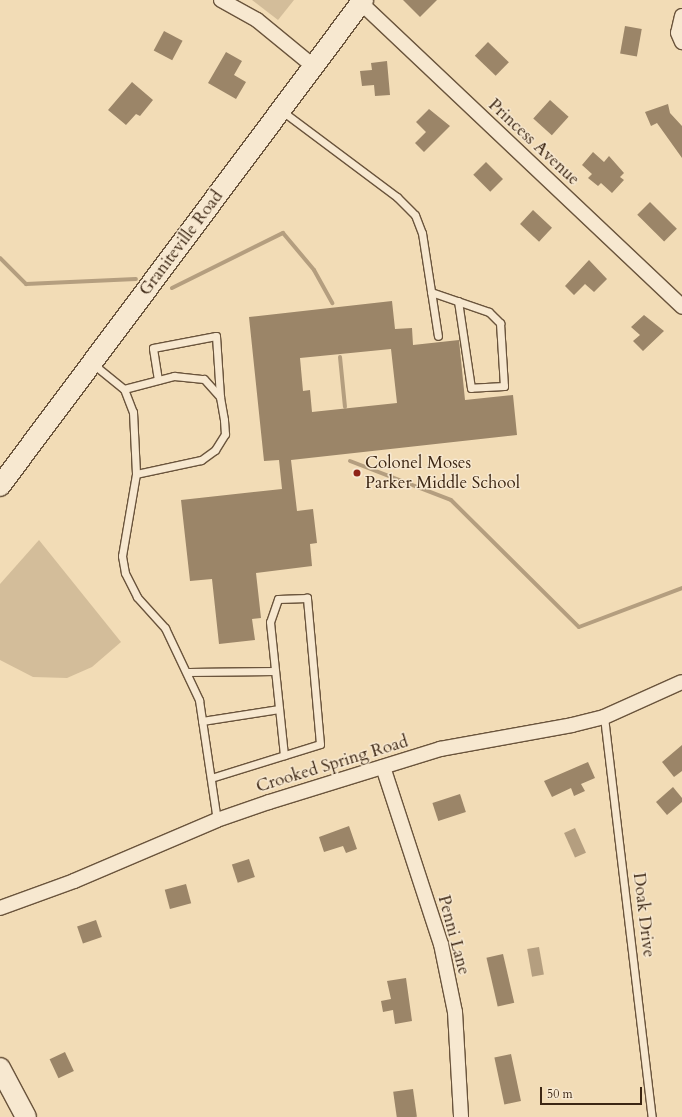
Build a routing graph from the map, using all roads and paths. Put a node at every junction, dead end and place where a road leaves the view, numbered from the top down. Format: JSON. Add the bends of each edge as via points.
{"nodes":[{"id":1,"x":221,"y":0,"type":"edge"},
{"id":2,"x":362,"y":1,"type":"edge"},
{"id":3,"x":682,"y":16,"type":"edge"},
{"id":4,"x":682,"y":42,"type":"edge"},
{"id":5,"x":313,"y":66,"type":"junction"},
{"id":6,"x":280,"y":110,"type":"junction"},
{"id":7,"x":431,"y":292,"type":"junction"},
{"id":8,"x":458,"y":301,"type":"junction"},
{"id":9,"x":682,"y":307,"type":"edge"},
{"id":10,"x":438,"y":336,"type":"dead end"},
{"id":11,"x":92,"y":363,"type":"junction"},
{"id":12,"x":158,"y":380,"type":"junction"},
{"id":13,"x":124,"y":389,"type":"junction"},
{"id":14,"x":220,"y":397,"type":"junction"},
{"id":15,"x":136,"y":474,"type":"junction"},
{"id":16,"x":0,"y":486,"type":"edge"},
{"id":17,"x":275,"y":671,"type":"junction"},
{"id":18,"x":188,"y":672,"type":"junction"},
{"id":19,"x":682,"y":682,"type":"edge"},
{"id":20,"x":279,"y":709,"type":"junction"},
{"id":21,"x":604,"y":717,"type":"junction"},
{"id":22,"x":202,"y":720,"type":"junction"},
{"id":23,"x":284,"y":755,"type":"junction"},
{"id":24,"x":383,"y":767,"type":"junction"},
{"id":25,"x":211,"y":778,"type":"junction"},
{"id":26,"x":217,"y":820,"type":"junction"},
{"id":27,"x":0,"y":908,"type":"edge"},
{"id":28,"x":0,"y":1068,"type":"edge"},
{"id":29,"x":26,"y":1117,"type":"edge"},
{"id":30,"x":461,"y":1117,"type":"edge"},
{"id":31,"x":652,"y":1117,"type":"edge"}],
"edges":[{"from":1,"to":5,"type":"street","via":[[257,20]]},
{"from":2,"to":5,"type":"main road","name":"Graniteville Road"},
{"from":2,"to":9,"type":"street","name":"Princess Avenue"},
{"from":3,"to":4,"type":"street","via":[[678,33]]},
{"from":5,"to":6,"type":"main road","name":"Graniteville Road"},
{"from":6,"to":7,"type":"lane","via":[[397,197],[415,215],[422,233]]},
{"from":6,"to":11,"type":"main road","name":"Graniteville Road"},
{"from":7,"to":8,"type":"lane"},
{"from":7,"to":10,"type":"lane"},
{"from":8,"to":8,"type":"lane","via":[[489,312],[500,323],[504,386],[471,388]]},
{"from":11,"to":13,"type":"lane"},
{"from":11,"to":16,"type":"main road","name":"Graniteville Road"},
{"from":12,"to":13,"type":"lane"},
{"from":12,"to":14,"type":"lane","via":[[174,376],[204,379]]},
{"from":12,"to":14,"type":"lane","via":[[153,348],[216,336]]},
{"from":13,"to":15,"type":"lane","via":[[133,412]]},
{"from":14,"to":15,"type":"lane","via":[[225,434],[215,450],[201,460]]},
{"from":15,"to":18,"type":"lane","via":[[122,556],[125,573],[137,597],[165,628]]},
{"from":17,"to":18,"type":"lane"},
{"from":17,"to":20,"type":"lane"},
{"from":17,"to":23,"type":"lane","via":[[270,622],[278,599],[307,598],[320,744]]},
{"from":18,"to":22,"type":"lane","via":[[199,700]]},
{"from":19,"to":21,"type":"street","name":"Crooked Spring Road"},
{"from":20,"to":22,"type":"lane"},
{"from":20,"to":23,"type":"lane"},
{"from":21,"to":24,"type":"street","name":"Crooked Spring Road","via":[[572,726],[440,749]]},
{"from":21,"to":31,"type":"lane","name":"Doak Drive"},
{"from":22,"to":25,"type":"lane"},
{"from":23,"to":25,"type":"lane"},
{"from":24,"to":26,"type":"street","name":"Crooked Spring Road"},
{"from":24,"to":30,"type":"street","name":"Penni Lane","via":[[441,944],[455,1012]]},
{"from":25,"to":26,"type":"lane"},
{"from":26,"to":27,"type":"street","name":"Crooked Spring Road","via":[[74,881]]},
{"from":28,"to":29,"type":"main road"}]}
